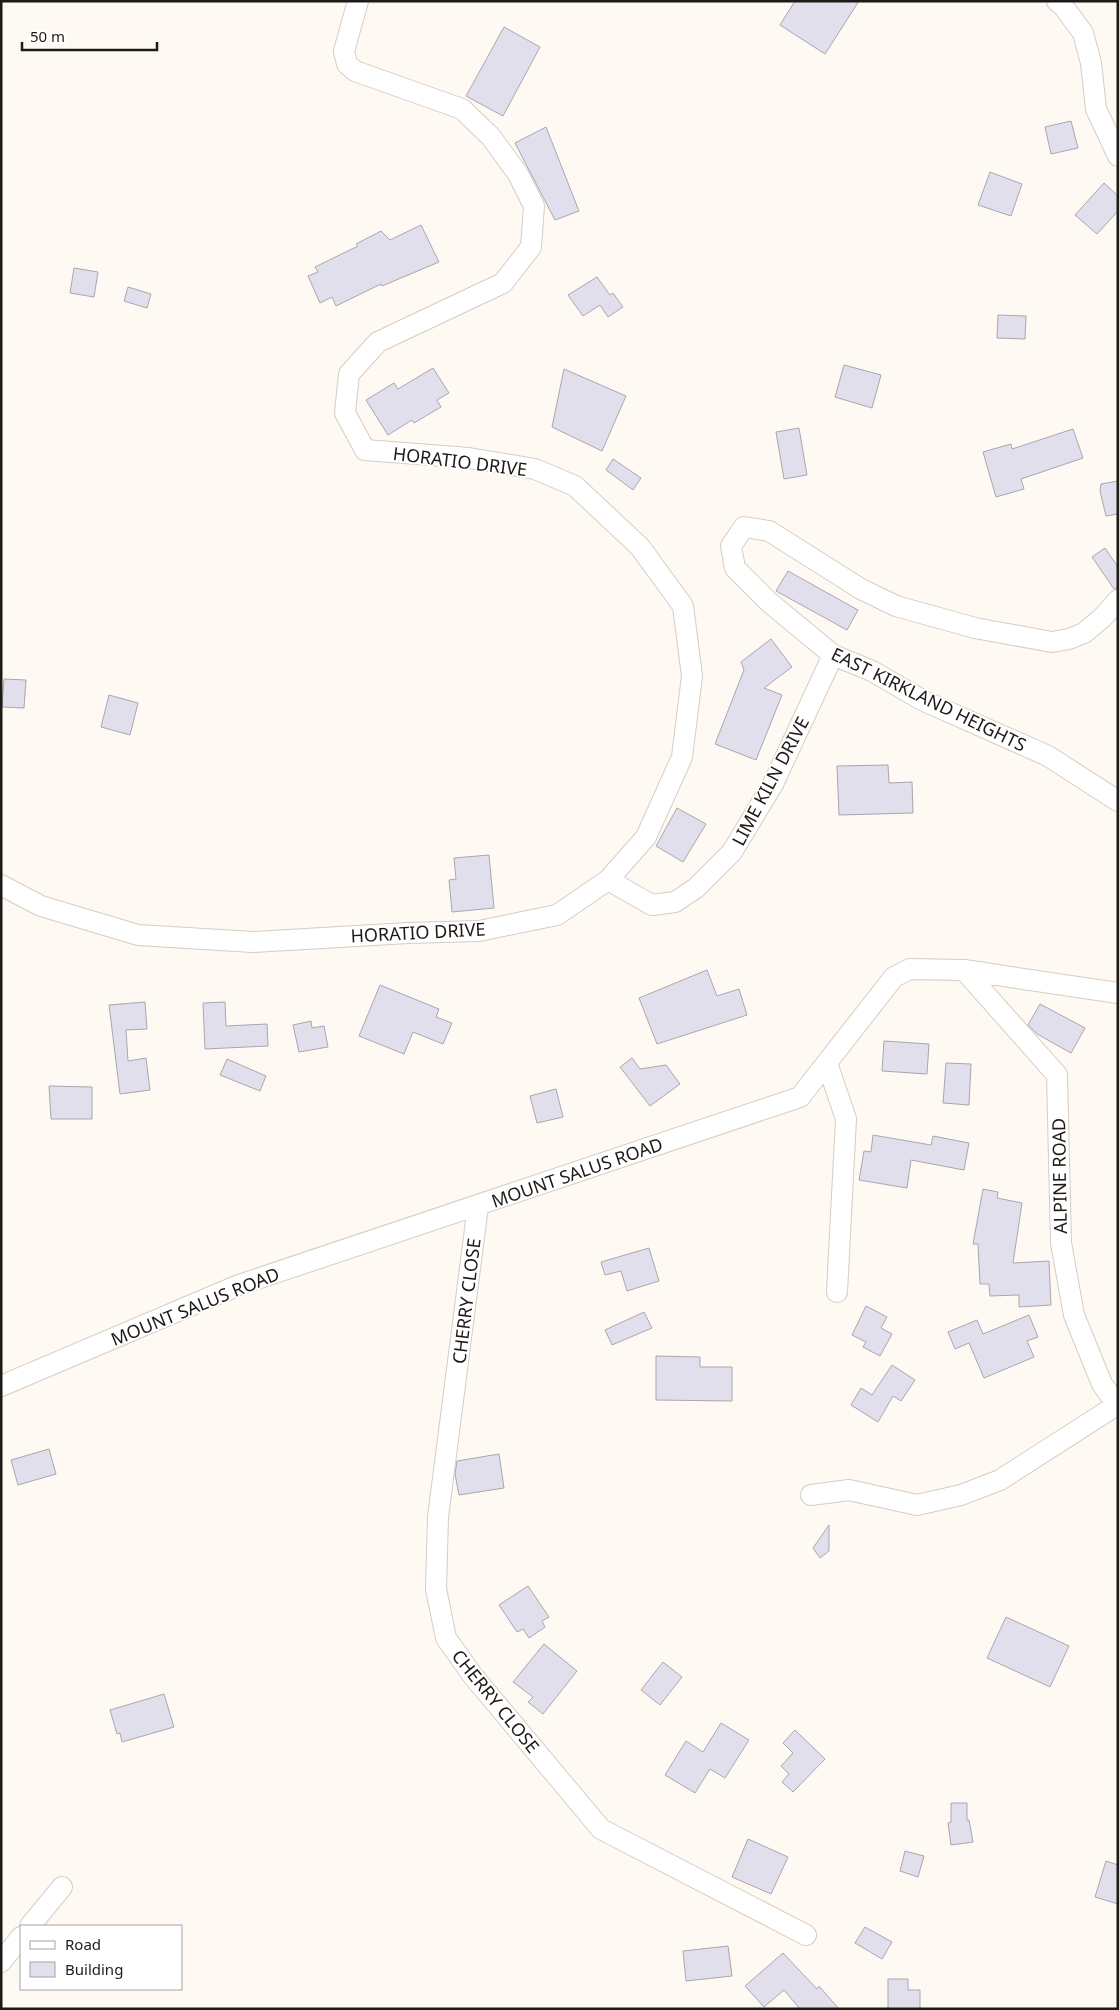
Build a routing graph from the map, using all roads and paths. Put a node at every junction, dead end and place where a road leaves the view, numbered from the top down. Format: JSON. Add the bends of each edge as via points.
{"nodes":[{"id":1,"x":358,"y":1,"type":"edge"},
{"id":2,"x":1057,"y":1,"type":"edge"},
{"id":3,"x":1118,"y":156,"type":"edge"},
{"id":4,"x":1118,"y":600,"type":"edge"},
{"id":5,"x":833,"y":656,"type":"junction"},
{"id":6,"x":1118,"y":801,"type":"edge"},
{"id":7,"x":608,"y":880,"type":"junction"},
{"id":8,"x":1,"y":885,"type":"edge"},
{"id":9,"x":964,"y":970,"type":"junction"},
{"id":10,"x":1118,"y":993,"type":"edge"},
{"id":11,"x":828,"y":1063,"type":"junction"},
{"id":12,"x":478,"y":1206,"type":"junction"},
{"id":13,"x":837,"y":1292,"type":"dead end"},
{"id":14,"x":1,"y":1386,"type":"edge"},
{"id":15,"x":1118,"y":1406,"type":"edge"},
{"id":16,"x":811,"y":1495,"type":"dead end"},
{"id":17,"x":62,"y":1887,"type":"dead end"},
{"id":18,"x":31,"y":1925,"type":"edge"},
{"id":19,"x":806,"y":1935,"type":"dead end"},
{"id":20,"x":20,"y":1938,"type":"edge"},
{"id":21,"x":1,"y":1962,"type":"edge"}],
"edges":[{"from":1,"to":7,"type":"street","name":"HORATIO DRIVE","via":[[344,50],[348,64],[355,71],[462,109],[491,137],[518,174],[534,206],[531,247],[503,283],[378,342],[350,374],[345,413],[365,450],[469,458],[535,469],[575,486],[640,547],[683,606],[692,676],[682,757],[646,837]]},
{"from":2,"to":3,"type":"street","via":[[1083,33],[1091,64],[1096,109]]},
{"from":4,"to":5,"type":"street","name":"EAST KIRKLAND HEIGHTS","via":[[1084,633],[1069,639],[1052,642],[975,628],[896,606],[861,589],[769,532],[744,527],[731,546],[735,568],[769,602]]},
{"from":5,"to":6,"type":"street","name":"EAST KIRKLAND HEIGHTS","via":[[872,671],[922,700],[1048,756]]},
{"from":5,"to":7,"type":"street","name":"LIME KILN DRIVE","via":[[773,784],[732,852],[702,882],[675,902],[652,905]]},
{"from":7,"to":8,"type":"street","name":"HORATIO DRIVE","via":[[556,915],[479,931],[253,942],[138,935],[41,906]]},
{"from":9,"to":10,"type":"street","name":"MOUNT SALUS ROAD"},
{"from":9,"to":11,"type":"street","name":"MOUNT SALUS ROAD","via":[[910,969],[894,977]]},
{"from":9,"to":15,"type":"street","name":"ALPINE ROAD","via":[[1057,1075],[1061,1243],[1074,1315],[1102,1384]]},
{"from":11,"to":12,"type":"street","name":"MOUNT SALUS ROAD","via":[[800,1097]]},
{"from":11,"to":13,"type":"street","via":[[846,1119]]},
{"from":12,"to":14,"type":"street","name":"MOUNT SALUS ROAD","via":[[239,1284]]},
{"from":12,"to":19,"type":"street","name":"CHERRY CLOSE","via":[[438,1518],[436,1589],[446,1638],[473,1676],[601,1829]]},
{"from":15,"to":16,"type":"street","via":[[1000,1480],[961,1496],[917,1505],[849,1490]]},
{"from":17,"to":18,"type":"street"},
{"from":20,"to":21,"type":"street"}]}
